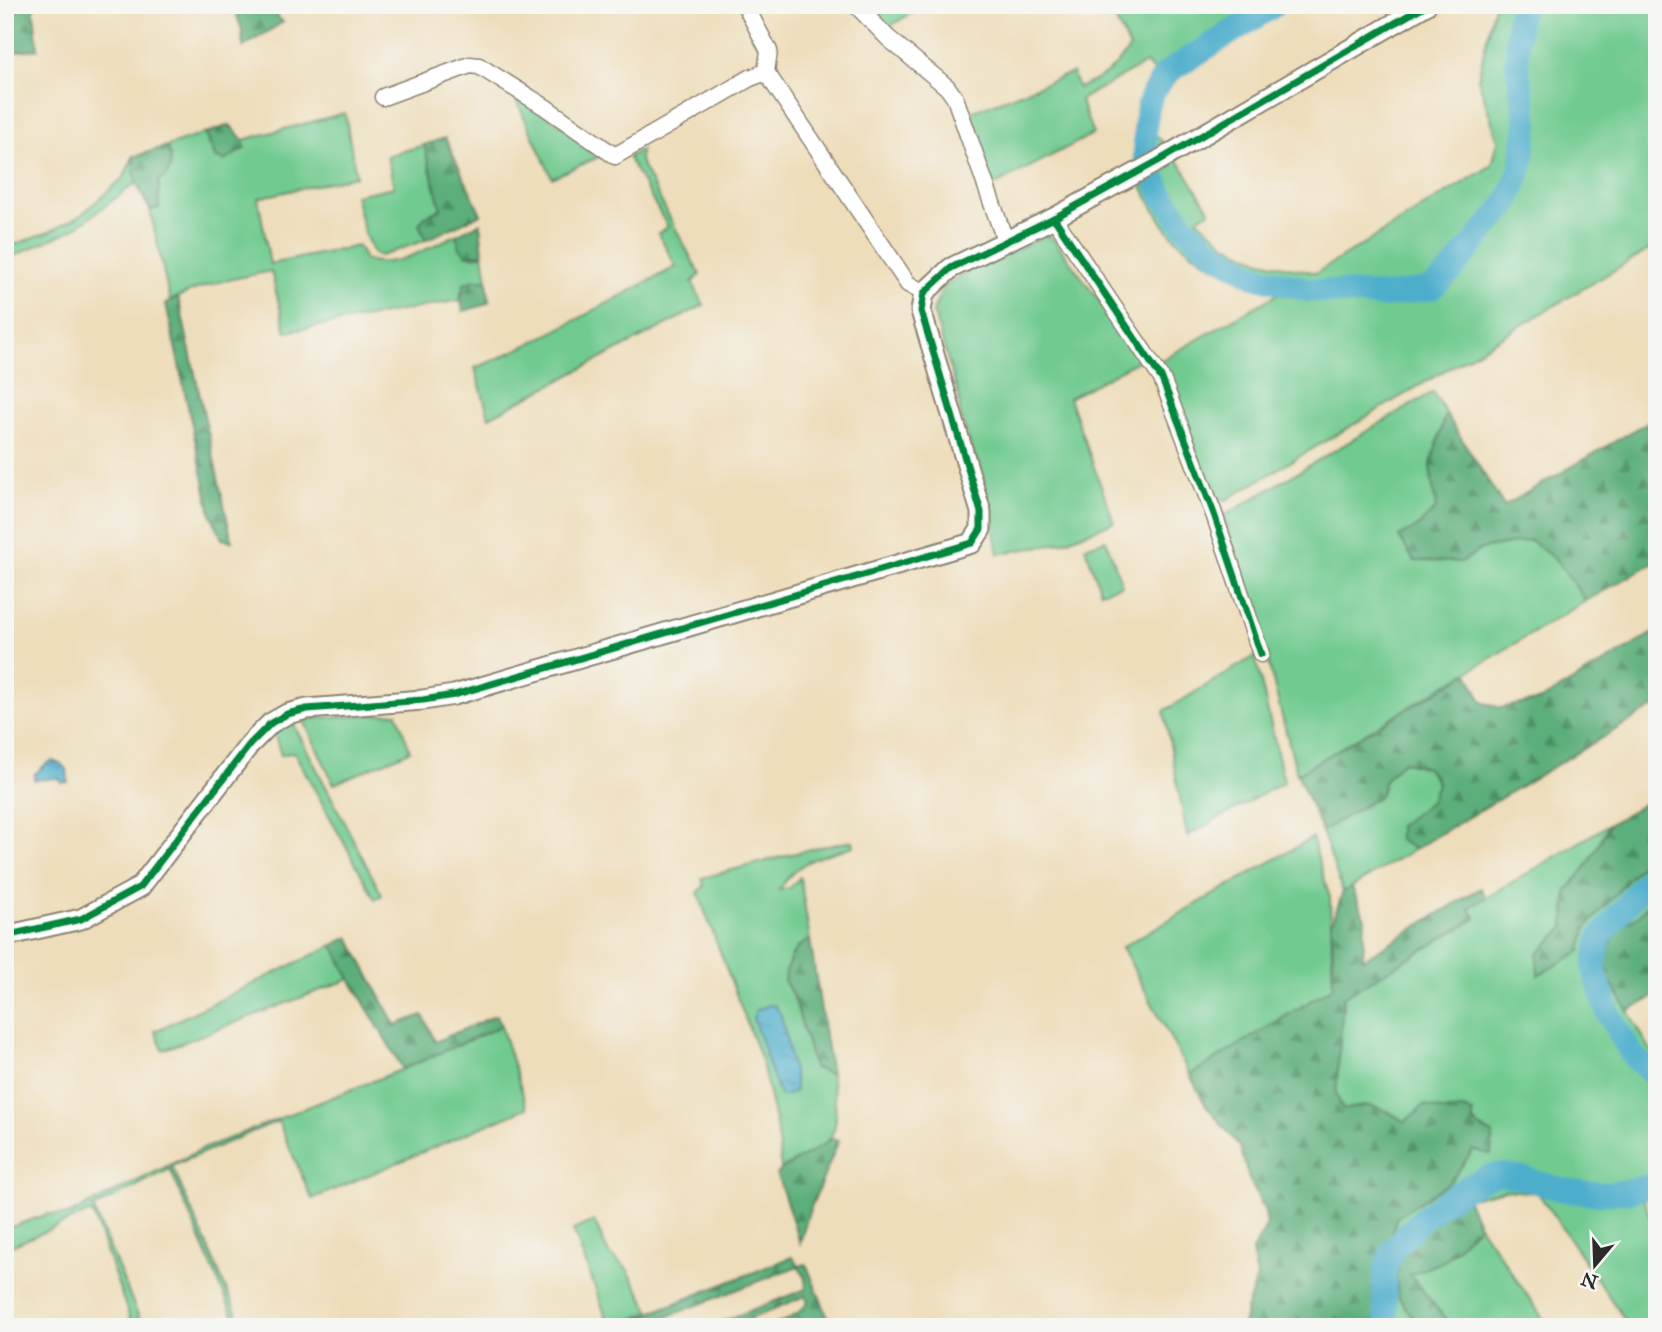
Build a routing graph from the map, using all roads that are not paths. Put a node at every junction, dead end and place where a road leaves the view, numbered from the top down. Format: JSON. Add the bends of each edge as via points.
{"nodes":[{"id":1,"x":745,"y":5,"type":"edge"},
{"id":2,"x":856,"y":5,"type":"edge"},
{"id":3,"x":1426,"y":5,"type":"edge"},
{"id":4,"x":765,"y":72,"type":"junction"},
{"id":5,"x":383,"y":97,"type":"dead end"},
{"id":6,"x":1054,"y":218,"type":"junction"},
{"id":7,"x":1005,"y":240,"type":"junction"},
{"id":8,"x":924,"y":293,"type":"junction"},
{"id":9,"x":1261,"y":654,"type":"dead end"},
{"id":10,"x":5,"y":936,"type":"edge"}],
"edges":[{"from":1,"to":4,"type":"street","via":[[769,51]]},
{"from":2,"to":7,"type":"street","via":[[955,98]]},
{"from":3,"to":6,"type":"street"},
{"from":4,"to":5,"type":"street","via":[[615,156],[480,66],[470,65]]},
{"from":4,"to":8,"type":"street","via":[[908,284]]},
{"from":6,"to":7,"type":"street"},
{"from":6,"to":9,"type":"street","via":[[1162,379]]},
{"from":7,"to":8,"type":"street","via":[[951,268]]},
{"from":8,"to":10,"type":"street","via":[[921,311],[981,512],[981,529],[972,543],[454,695],[287,714],[250,744],[140,887],[81,919]]}]}
